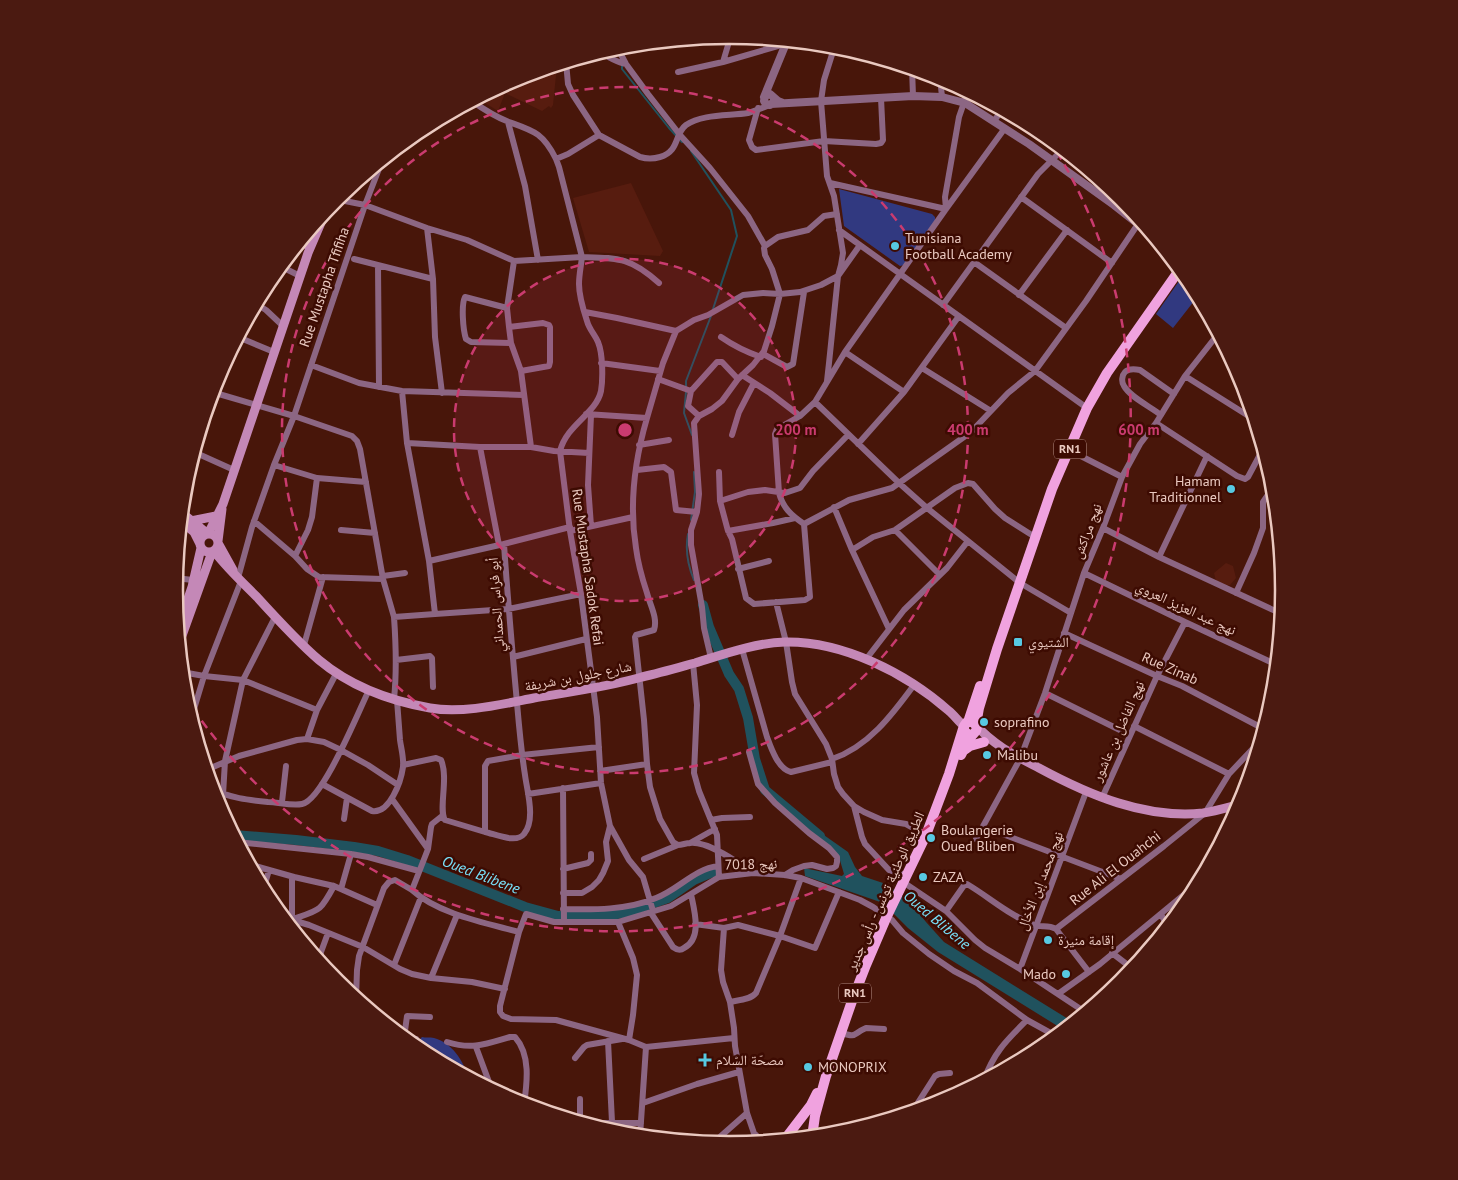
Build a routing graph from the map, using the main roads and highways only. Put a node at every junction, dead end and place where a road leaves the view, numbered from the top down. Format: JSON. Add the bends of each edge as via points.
{"nodes":[{"id":1,"x":318,"y":230,"type":"edge"},
{"id":2,"x":306,"y":245,"type":"edge"},
{"id":3,"x":308,"y":253,"type":"junction"},
{"id":4,"x":1175,"y":276,"type":"edge"},
{"id":5,"x":223,"y":504,"type":"junction"},
{"id":6,"x":216,"y":516,"type":"junction"},
{"id":7,"x":187,"y":518,"type":"edge"},
{"id":8,"x":191,"y":521,"type":"junction"},
{"id":9,"x":186,"y":525,"type":"edge"},
{"id":10,"x":208,"y":534,"type":"junction"},
{"id":11,"x":201,"y":546,"type":"junction"},
{"id":12,"x":216,"y":547,"type":"junction"},
{"id":13,"x":224,"y":564,"type":"junction"},
{"id":14,"x":206,"y":569,"type":"junction"},
{"id":15,"x":239,"y":578,"type":"junction"},
{"id":16,"x":184,"y":610,"type":"edge"},
{"id":17,"x":184,"y":629,"type":"edge"},
{"id":18,"x":969,"y":727,"type":"junction"},
{"id":19,"x":984,"y":742,"type":"junction"},
{"id":20,"x":1006,"y":751,"type":"junction"},
{"id":21,"x":960,"y":756,"type":"junction"},
{"id":22,"x":949,"y":774,"type":"junction"},
{"id":23,"x":1231,"y":807,"type":"edge"},
{"id":24,"x":826,"y":1076,"type":"junction"},
{"id":25,"x":813,"y":1130,"type":"edge"},
{"id":26,"x":791,"y":1133,"type":"edge"}],
"edges":[{"from":1,"to":3,"type":"main road"},
{"from":2,"to":3,"type":"main road"},
{"from":3,"to":5,"type":"main road"},
{"from":4,"to":18,"type":"main road","name":"الطريق الوطنية تونس - رأس جدير","number":"RN1","via":[[1086,408],[1052,490],[996,649],[979,708]]},
{"from":5,"to":6,"type":"main road"},
{"from":5,"to":12,"type":"main road"},
{"from":6,"to":8,"type":"main road"},
{"from":6,"to":10,"type":"main road"},
{"from":7,"to":8,"type":"main road"},
{"from":8,"to":10,"type":"main road"},
{"from":9,"to":11,"type":"main road"},
{"from":10,"to":11,"type":"main road","via":[[202,538]]},
{"from":10,"to":12,"type":"main road","via":[[215,536]]},
{"from":11,"to":12,"type":"main road","via":[[206,552]]},
{"from":11,"to":16,"type":"main road"},
{"from":12,"to":13,"type":"main road","name":"شارع جلول بن شريفة"},
{"from":12,"to":14,"type":"main road"},
{"from":12,"to":15,"type":"main road","name":"شارع جلول بن شريفة"},
{"from":13,"to":14,"type":"main road"},
{"from":13,"to":15,"type":"main road","name":"شارع جلول بن شريفة"},
{"from":14,"to":17,"type":"main road"},
{"from":15,"to":18,"type":"main road","name":"شارع جلول بن شريفة","via":[[320,660],[352,682],[396,700],[431,709],[468,709],[593,688],[729,653],[786,642],[827,647],[867,658],[914,685]]},
{"from":18,"to":19,"type":"main road"},
{"from":18,"to":20,"type":"main road"},
{"from":18,"to":21,"type":"main road","name":"الطريق الوطنية تونس - رأس جدير","number":"RN1","via":[[969,739]]},
{"from":18,"to":22,"type":"main road","name":"الطريق الوطنية تونس - رأس جدير","number":"RN1"},
{"from":19,"to":20,"type":"main road"},
{"from":19,"to":21,"type":"main road","via":[[970,746]]},
{"from":20,"to":23,"type":"main road","via":[[1086,792],[1146,810],[1181,814],[1205,813]]},
{"from":21,"to":22,"type":"main road","name":"الطريق الوطنية تونس - رأس جدير","number":"RN1"},
{"from":22,"to":24,"type":"main road","name":"الطريق الوطنية تونس - رأس جدير","number":"RN1","via":[[926,835],[866,965]]},
{"from":24,"to":25,"type":"main road","name":"الطريق الوطنية تونس - رأس جدير","number":"RN1"},
{"from":24,"to":26,"type":"main road","name":"الطريق الوطنية تونس - رأس جدير","number":"RN1"}]}
